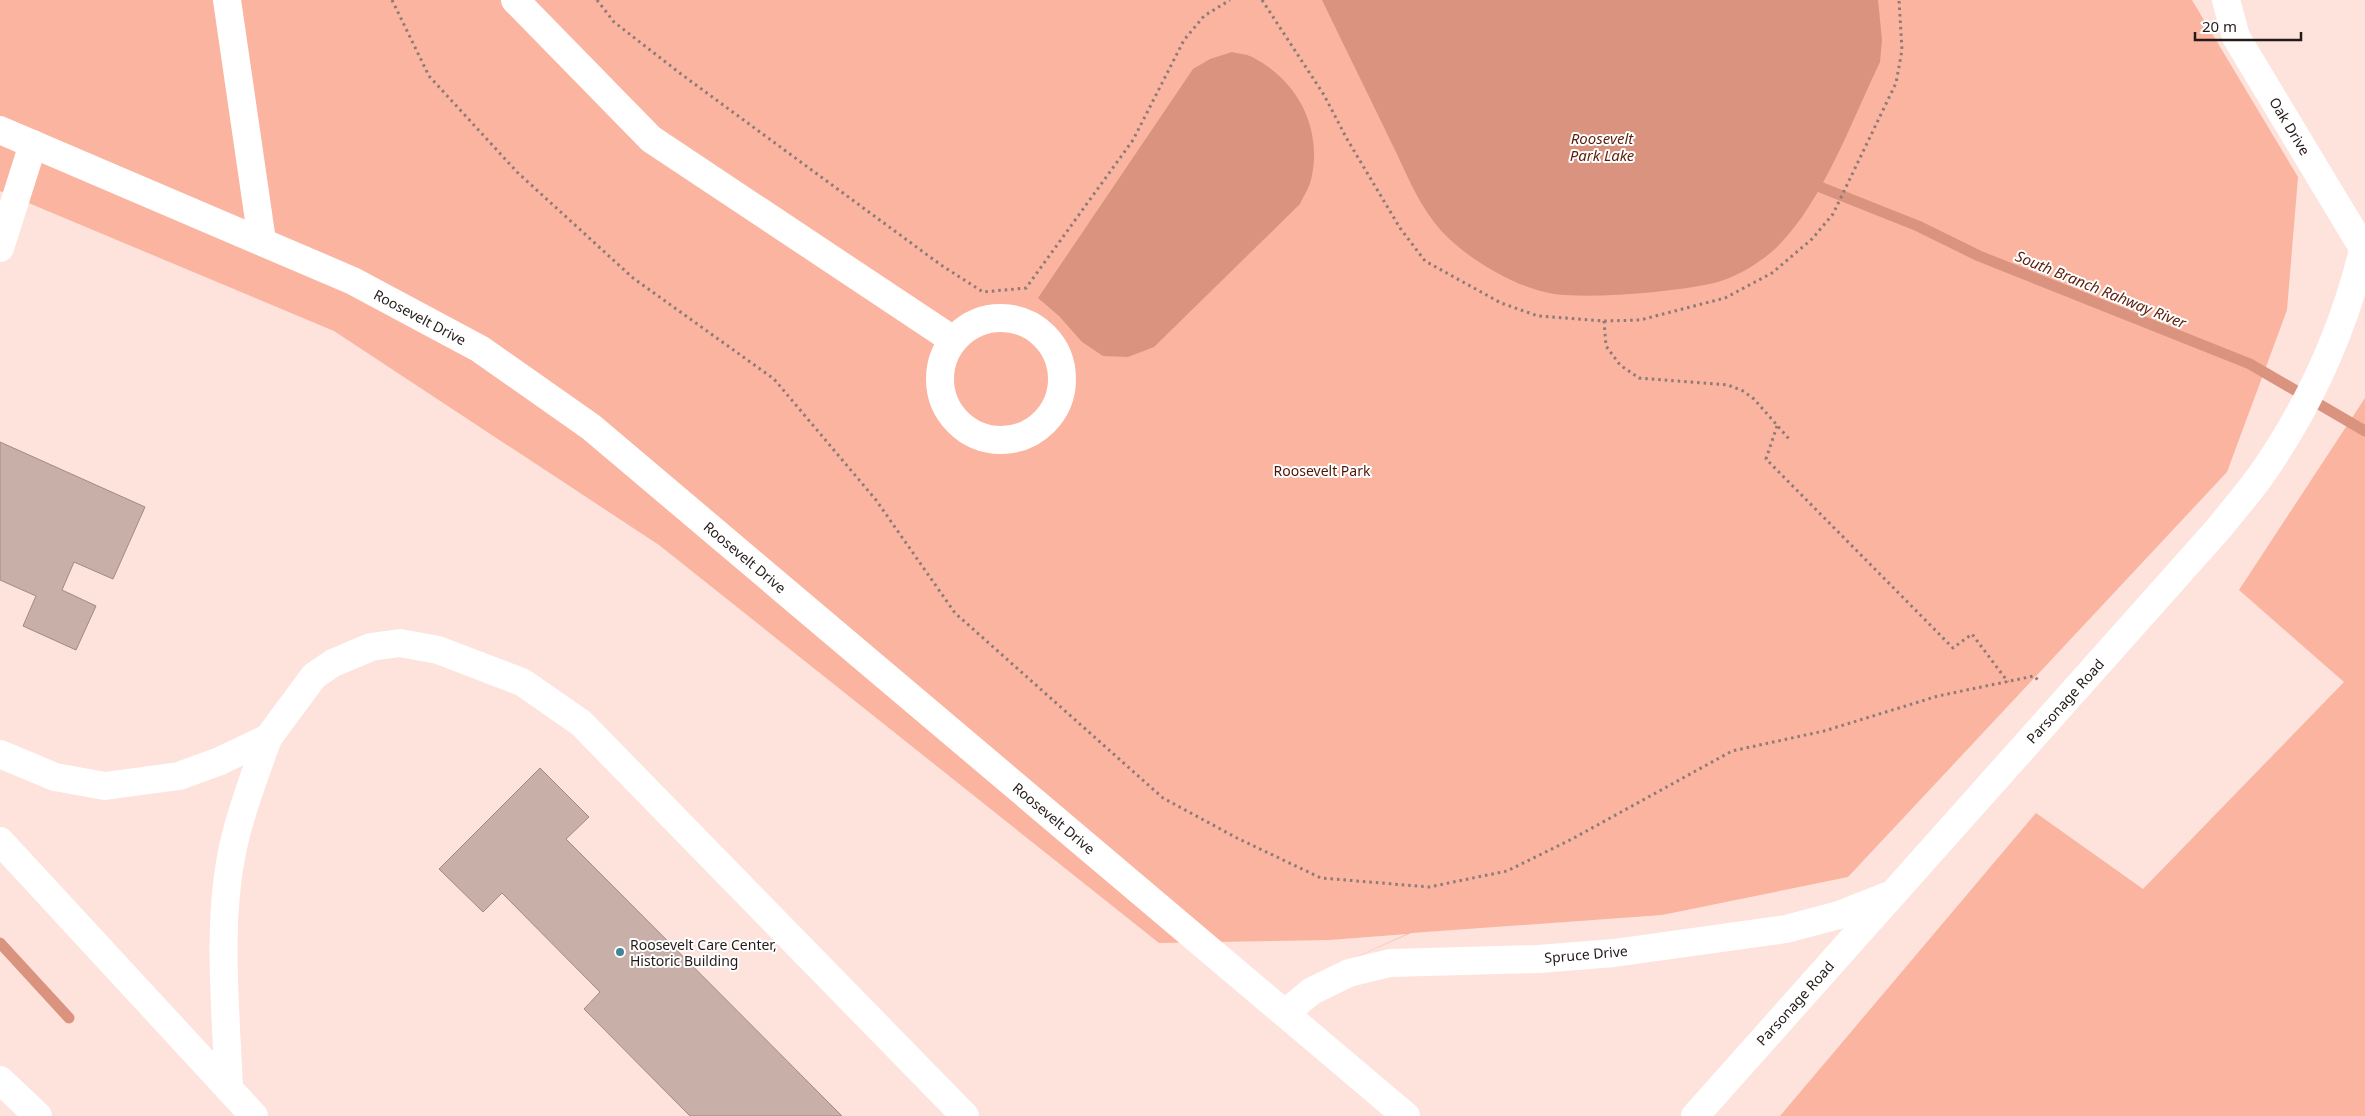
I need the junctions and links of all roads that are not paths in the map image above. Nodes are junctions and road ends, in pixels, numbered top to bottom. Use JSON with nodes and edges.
{"nodes":[{"id":1,"x":227,"y":0,"type":"edge"},
{"id":2,"x":515,"y":0,"type":"edge"},
{"id":3,"x":2226,"y":0,"type":"edge"},
{"id":4,"x":0,"y":130,"type":"edge"},
{"id":5,"x":33,"y":144,"type":"junction"},
{"id":6,"x":262,"y":241,"type":"junction"},
{"id":7,"x":2364,"y":245,"type":"edge"},
{"id":8,"x":0,"y":248,"type":"edge"},
{"id":9,"x":954,"y":340,"type":"junction"},
{"id":10,"x":268,"y":738,"type":"junction"},
{"id":11,"x":0,"y":754,"type":"edge"},
{"id":12,"x":0,"y":841,"type":"edge"},
{"id":13,"x":1893,"y":894,"type":"junction"},
{"id":14,"x":1285,"y":1013,"type":"junction"},
{"id":15,"x":0,"y":1080,"type":"edge"},
{"id":16,"x":229,"y":1089,"type":"junction"},
{"id":17,"x":38,"y":1116,"type":"edge"},
{"id":18,"x":254,"y":1116,"type":"edge"},
{"id":19,"x":965,"y":1116,"type":"edge"},
{"id":20,"x":1406,"y":1116,"type":"edge"},
{"id":21,"x":1695,"y":1116,"type":"edge"}],
"edges":[{"from":1,"to":6,"type":"street"},
{"from":2,"to":9,"type":"street"},
{"from":3,"to":7,"type":"street","name":"Oak Drive"},
{"from":4,"to":5,"type":"street","name":"Roosevelt Drive"},
{"from":5,"to":6,"type":"street","name":"Roosevelt Drive"},
{"from":5,"to":8,"type":"street"},
{"from":6,"to":14,"type":"street","name":"Roosevelt Drive"},
{"from":7,"to":13,"type":"street","name":"Parsonage Road"},
{"from":9,"to":9,"type":"street"},
{"from":10,"to":11,"type":"street"},
{"from":10,"to":16,"type":"street"},
{"from":10,"to":19,"type":"street"},
{"from":12,"to":16,"type":"street"},
{"from":13,"to":14,"type":"street","name":"Spruce Drive"},
{"from":13,"to":21,"type":"street","name":"Parsonage Road"},
{"from":14,"to":20,"type":"street","name":"Roosevelt Drive"},
{"from":15,"to":17,"type":"street"},
{"from":16,"to":18,"type":"street"}]}
